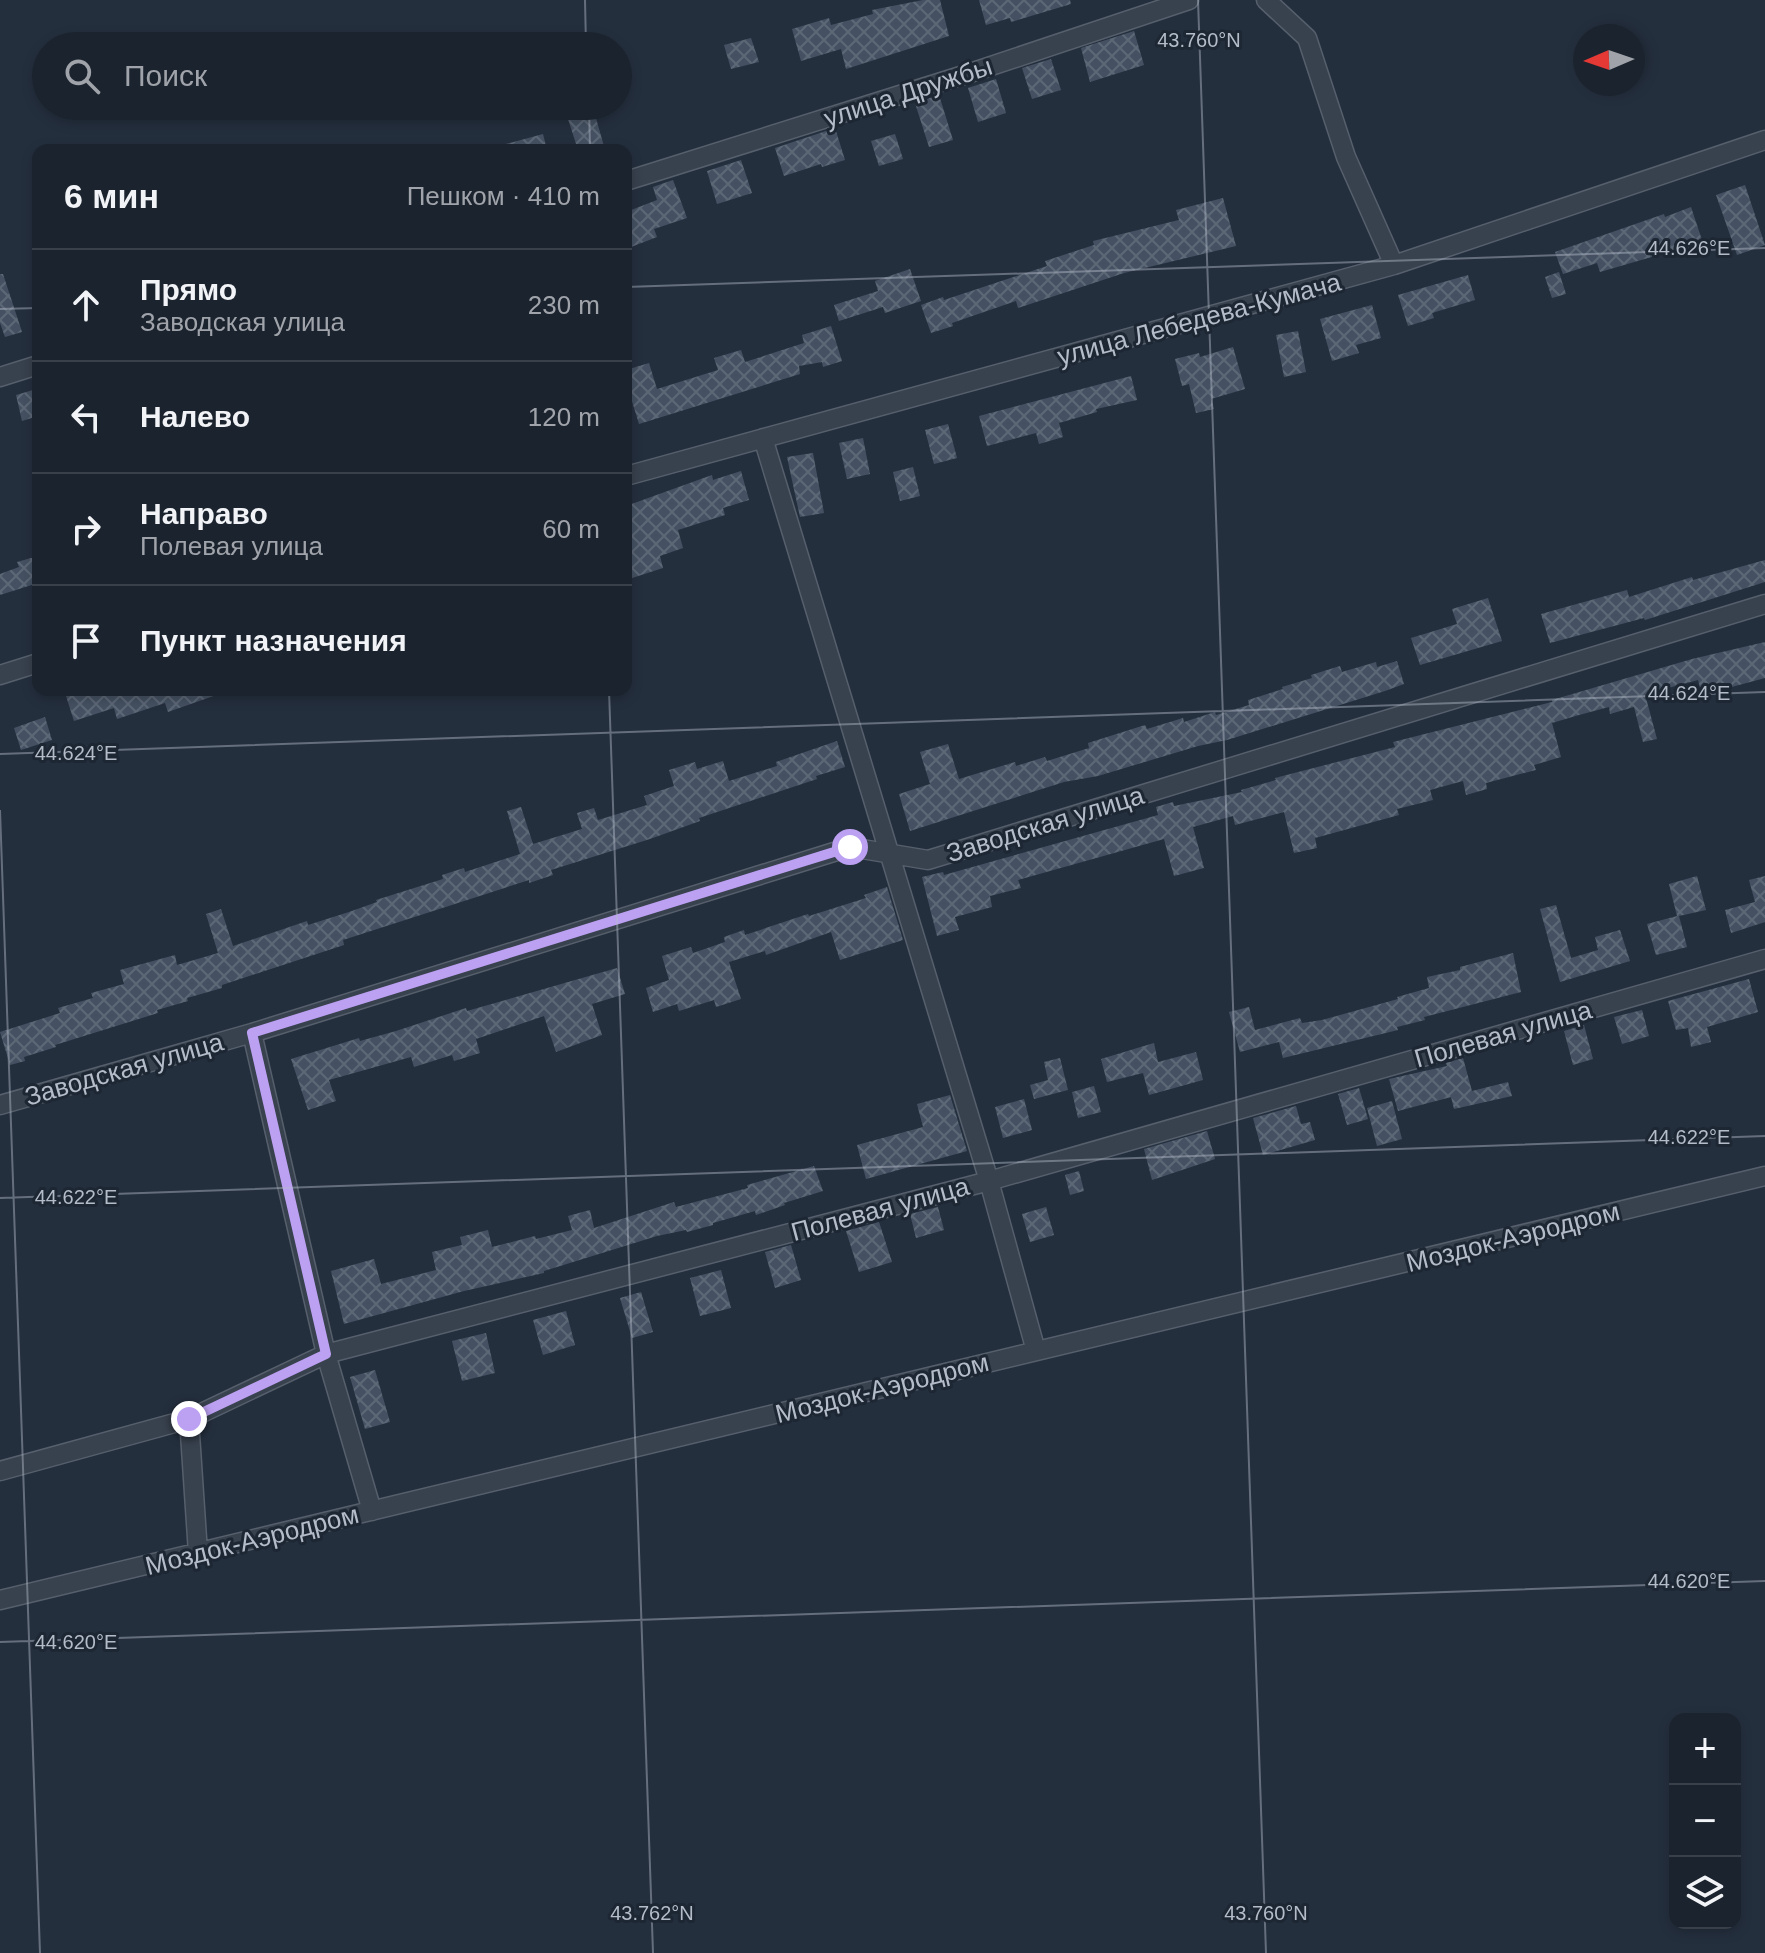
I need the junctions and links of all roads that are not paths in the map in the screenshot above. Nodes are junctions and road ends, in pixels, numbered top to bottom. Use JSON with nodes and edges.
{"nodes":[{"id":1,"x":1189,"y":0,"type":"edge"},
{"id":2,"x":1266,"y":0,"type":"edge"},
{"id":3,"x":1765,"y":140,"type":"edge"},
{"id":4,"x":632,"y":179,"type":"edge"},
{"id":5,"x":1394,"y":265,"type":"junction"},
{"id":6,"x":32,"y":367,"type":"edge"},
{"id":7,"x":0,"y":377,"type":"edge"},
{"id":8,"x":763,"y":438,"type":"junction"},
{"id":9,"x":632,"y":474,"type":"edge"},
{"id":10,"x":1765,"y":604,"type":"edge"},
{"id":11,"x":32,"y":665,"type":"edge"},
{"id":12,"x":0,"y":675,"type":"edge"},
{"id":13,"x":890,"y":854,"type":"junction"},
{"id":14,"x":1765,"y":959,"type":"edge"},
{"id":15,"x":252,"y":1033,"type":"junction"},
{"id":16,"x":0,"y":1105,"type":"edge"},
{"id":17,"x":1765,"y":1176,"type":"edge"},
{"id":18,"x":989,"y":1181,"type":"junction"},
{"id":19,"x":1036,"y":1351,"type":"junction"},
{"id":20,"x":326,"y":1354,"type":"junction"},
{"id":21,"x":189,"y":1419,"type":"junction"},
{"id":22,"x":0,"y":1471,"type":"edge"},
{"id":23,"x":372,"y":1511,"type":"junction"},
{"id":24,"x":198,"y":1553,"type":"junction"},
{"id":25,"x":0,"y":1600,"type":"edge"}],
"edges":[{"from":1,"to":4,"type":"street","name":"улица Дружбы"},
{"from":2,"to":5,"type":"street"},
{"from":3,"to":5,"type":"street","name":"улица Лебедева-Кумача"},
{"from":5,"to":8,"type":"street","name":"улица Лебедева-Кумача"},
{"from":6,"to":7,"type":"street"},
{"from":8,"to":9,"type":"street","name":"улица Лебедева-Кумача"},
{"from":8,"to":13,"type":"street"},
{"from":10,"to":13,"type":"street","name":"Заводская улица"},
{"from":11,"to":12,"type":"street"},
{"from":13,"to":15,"type":"street","name":"Заводская улица"},
{"from":13,"to":18,"type":"street"},
{"from":14,"to":18,"type":"street","name":"Полевая улица"},
{"from":15,"to":16,"type":"street","name":"Заводская улица"},
{"from":15,"to":20,"type":"street"},
{"from":17,"to":19,"type":"street","name":"Моздок-Аэродром"},
{"from":18,"to":19,"type":"street"},
{"from":18,"to":20,"type":"street","name":"Полевая улица"},
{"from":19,"to":23,"type":"street","name":"Моздок-Аэродром"},
{"from":20,"to":21,"type":"street","name":"Полевая улица"},
{"from":20,"to":23,"type":"street"},
{"from":21,"to":22,"type":"street","name":"Полевая улица"},
{"from":21,"to":24,"type":"street"},
{"from":23,"to":24,"type":"street","name":"Моздок-Аэродром"},
{"from":24,"to":25,"type":"street","name":"Моздок-Аэродром"}]}
